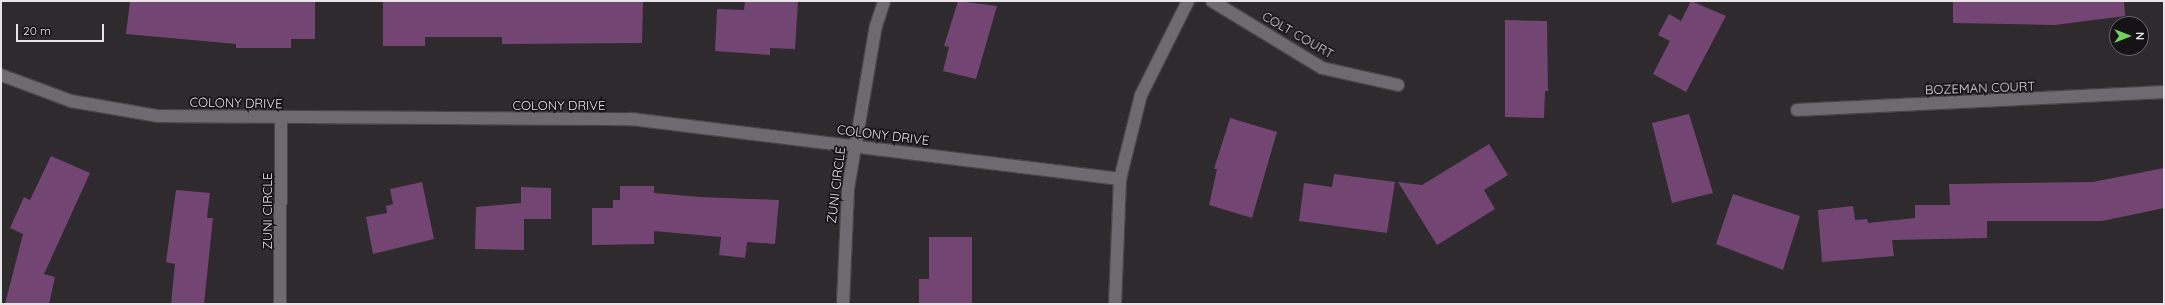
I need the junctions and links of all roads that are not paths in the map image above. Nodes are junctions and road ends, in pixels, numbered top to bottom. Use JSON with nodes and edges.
{"nodes":[{"id":1,"x":884,"y":1,"type":"edge"},
{"id":2,"x":1188,"y":1,"type":"edge"},
{"id":3,"x":1212,"y":1,"type":"edge"},
{"id":4,"x":2,"y":77,"type":"edge"},
{"id":5,"x":1398,"y":85,"type":"dead end"},
{"id":6,"x":2164,"y":92,"type":"edge"},
{"id":7,"x":1797,"y":110,"type":"dead end"},
{"id":8,"x":281,"y":117,"type":"junction"},
{"id":9,"x":855,"y":146,"type":"junction"},
{"id":10,"x":1120,"y":179,"type":"junction"},
{"id":11,"x":280,"y":304,"type":"edge"},
{"id":12,"x":843,"y":304,"type":"edge"},
{"id":13,"x":1114,"y":304,"type":"edge"}],
"edges":[{"from":1,"to":9,"type":"street","name":"ZUNI CIRCLE"},
{"from":2,"to":10,"type":"street"},
{"from":3,"to":5,"type":"street","name":"COLT COURT"},
{"from":4,"to":8,"type":"street","name":"COLONY DRIVE"},
{"from":6,"to":7,"type":"street","name":"BOZEMAN COURT"},
{"from":8,"to":9,"type":"street","name":"COLONY DRIVE"},
{"from":8,"to":11,"type":"street","name":"ZUNI CIRCLE"},
{"from":9,"to":10,"type":"street","name":"COLONY DRIVE"},
{"from":9,"to":12,"type":"street","name":"ZUNI CIRCLE"},
{"from":10,"to":13,"type":"street"}]}
